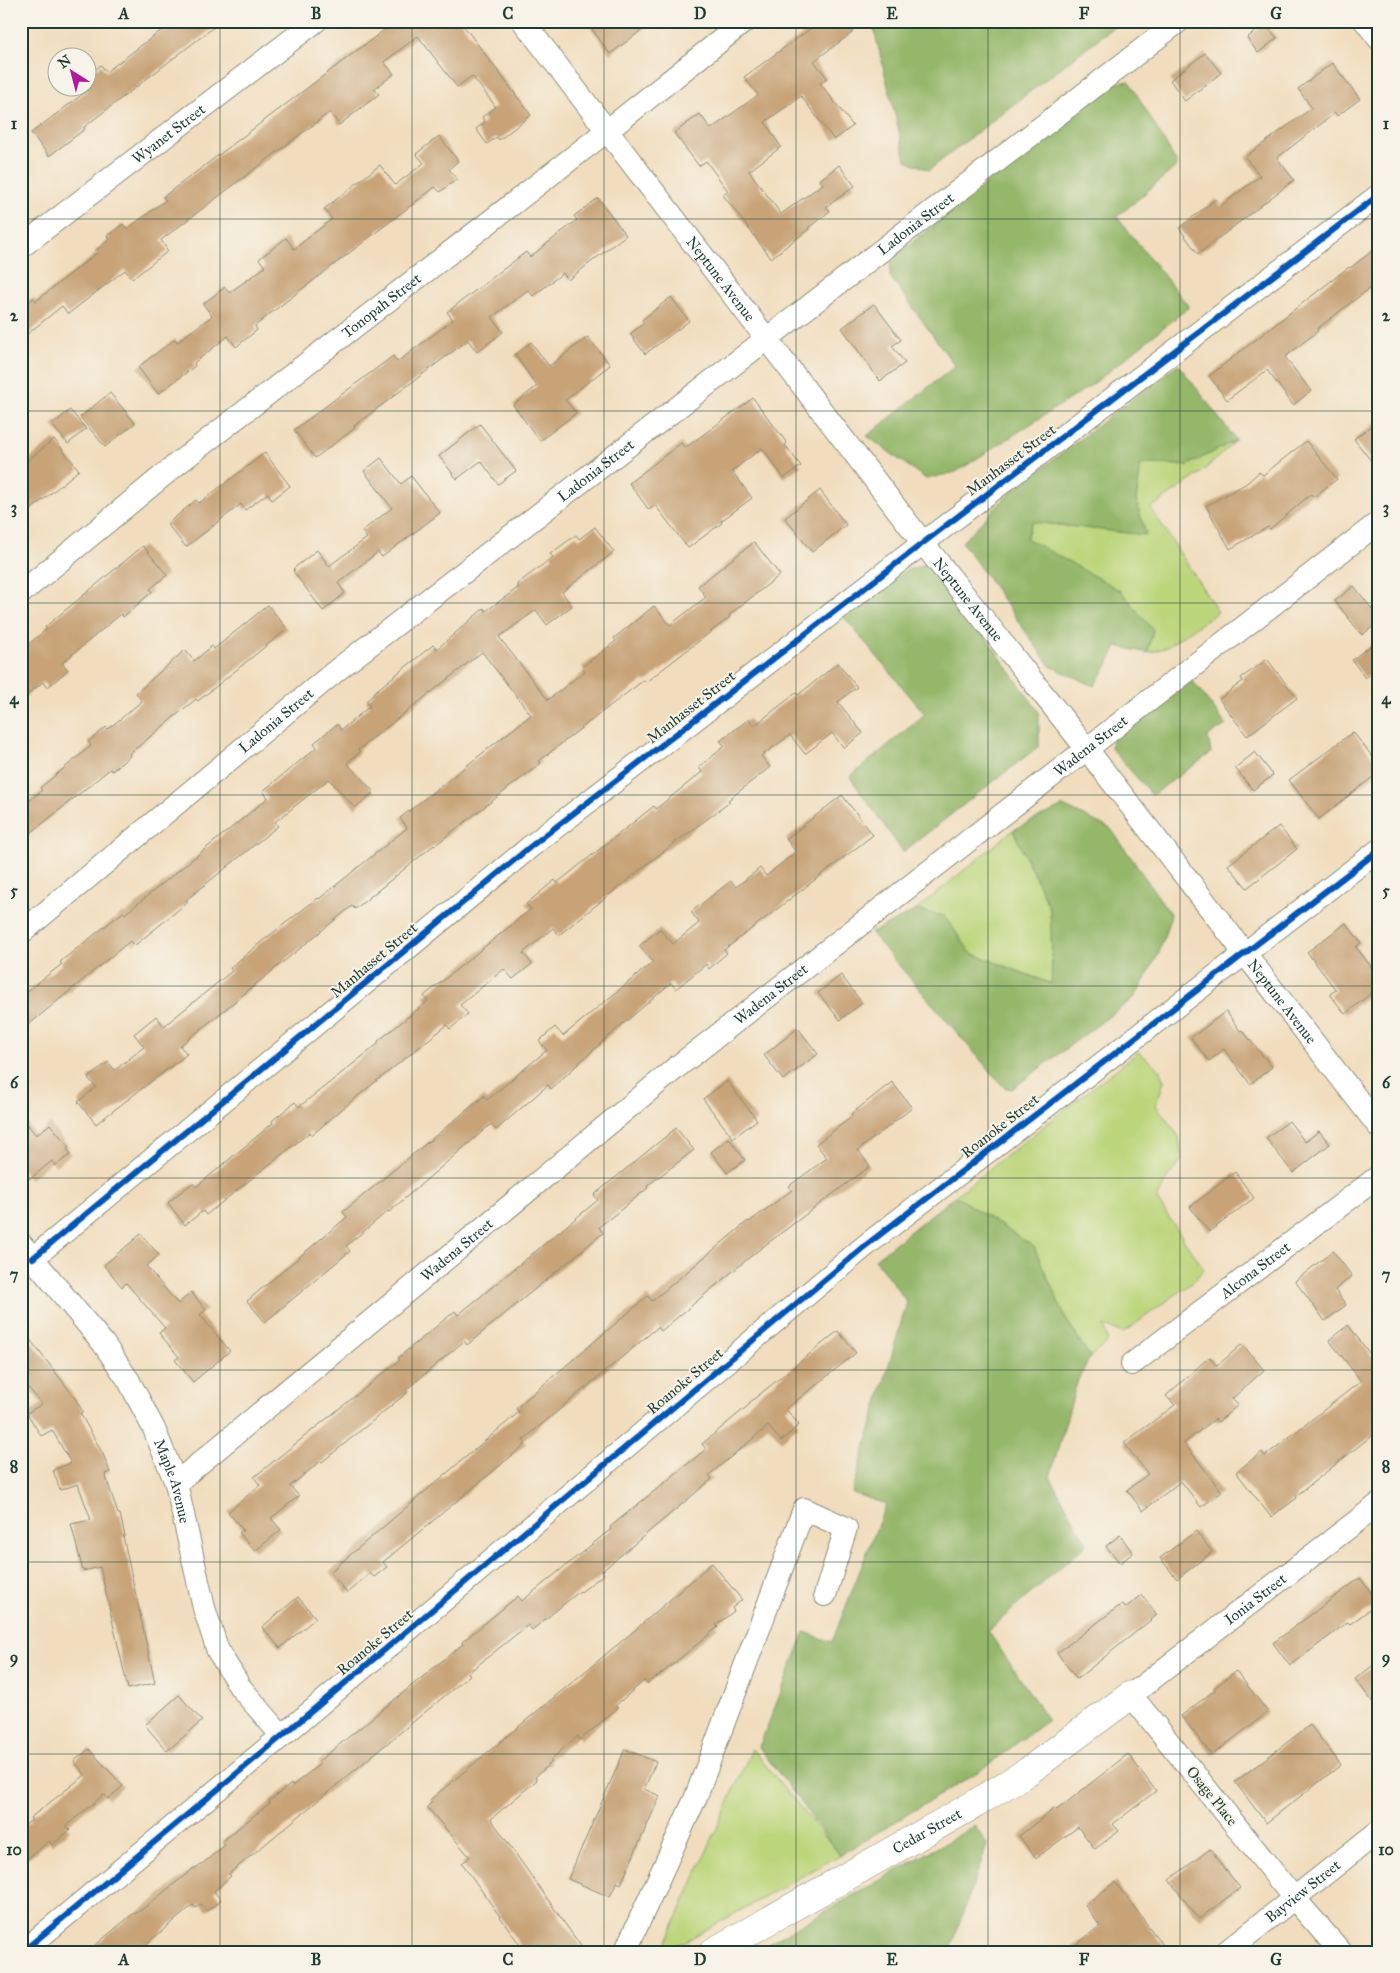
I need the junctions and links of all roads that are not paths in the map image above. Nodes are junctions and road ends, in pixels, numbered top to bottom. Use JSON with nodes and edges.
{"nodes":[{"id":1,"x":316,"y":21,"type":"edge"},
{"id":2,"x":523,"y":21,"type":"edge"},
{"id":3,"x":745,"y":21,"type":"edge"},
{"id":4,"x":1179,"y":21,"type":"edge"},
{"id":5,"x":1364,"y":21,"type":"edge"},
{"id":6,"x":1379,"y":39,"type":"edge"},
{"id":7,"x":608,"y":130,"type":"junction"},
{"id":8,"x":1379,"y":195,"type":"edge"},
{"id":9,"x":21,"y":247,"type":"edge"},
{"id":10,"x":767,"y":338,"type":"junction"},
{"id":11,"x":1379,"y":522,"type":"edge"},
{"id":12,"x":923,"y":543,"type":"junction"},
{"id":13,"x":21,"y":594,"type":"edge"},
{"id":14,"x":1086,"y":748,"type":"junction"},
{"id":15,"x":1379,"y":850,"type":"edge"},
{"id":16,"x":21,"y":933,"type":"edge"},
{"id":17,"x":1244,"y":953,"type":"junction"},
{"id":18,"x":1379,"y":1128,"type":"edge"},
{"id":19,"x":1379,"y":1176,"type":"edge"},
{"id":20,"x":27,"y":1251,"type":"edge"},
{"id":21,"x":1132,"y":1364,"type":"dead end"},
{"id":22,"x":176,"y":1483,"type":"junction"},
{"id":23,"x":1379,"y":1504,"type":"edge"},
{"id":24,"x":825,"y":1596,"type":"dead end"},
{"id":25,"x":1131,"y":1695,"type":"junction"},
{"id":26,"x":282,"y":1736,"type":"junction"},
{"id":27,"x":1379,"y":1831,"type":"edge"},
{"id":28,"x":1294,"y":1897,"type":"junction"},
{"id":29,"x":22,"y":1952,"type":"edge"},
{"id":30,"x":625,"y":1952,"type":"edge"},
{"id":31,"x":713,"y":1952,"type":"edge"},
{"id":32,"x":1226,"y":1952,"type":"edge"},
{"id":33,"x":1340,"y":1952,"type":"edge"}],
"edges":[{"from":1,"to":9,"type":"street","name":"Wyanet Street"},
{"from":2,"to":7,"type":"street","name":"Neptune Avenue"},
{"from":3,"to":7,"type":"street","name":"Tonopah Street"},
{"from":4,"to":10,"type":"street","name":"Ladonia Street"},
{"from":5,"to":6,"type":"street"},
{"from":7,"to":10,"type":"street","name":"Neptune Avenue"},
{"from":7,"to":13,"type":"street","name":"Tonopah Street"},
{"from":8,"to":12,"type":"street","name":"Manhasset Street"},
{"from":10,"to":12,"type":"street","name":"Neptune Avenue"},
{"from":10,"to":16,"type":"street","name":"Ladonia Street"},
{"from":11,"to":14,"type":"street","name":"Wadena Street"},
{"from":12,"to":14,"type":"street","name":"Neptune Avenue"},
{"from":12,"to":20,"type":"street","name":"Manhasset Street"},
{"from":14,"to":17,"type":"street","name":"Neptune Avenue"},
{"from":14,"to":22,"type":"street","name":"Wadena Street"},
{"from":15,"to":17,"type":"street","name":"Roanoke Street"},
{"from":17,"to":18,"type":"street","name":"Neptune Avenue"},
{"from":17,"to":26,"type":"street","name":"Roanoke Street"},
{"from":19,"to":21,"type":"street","name":"Alcona Street"},
{"from":20,"to":22,"type":"street","name":"Maple Avenue"},
{"from":22,"to":26,"type":"street","name":"Maple Avenue"},
{"from":23,"to":25,"type":"street","name":"Ionia Street"},
{"from":24,"to":30,"type":"street"},
{"from":25,"to":28,"type":"street","name":"Osage Place"},
{"from":25,"to":31,"type":"street","name":"Cedar Street"},
{"from":26,"to":29,"type":"street","name":"Roanoke Street"},
{"from":27,"to":28,"type":"street","name":"Bayview Street"},
{"from":28,"to":32,"type":"street","name":"Bayview Street"},
{"from":28,"to":33,"type":"street","name":"Osage Place"}]}
